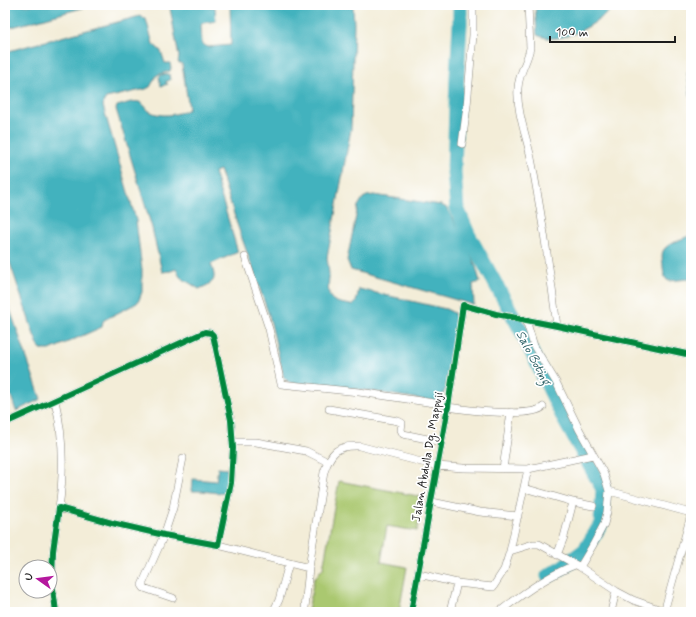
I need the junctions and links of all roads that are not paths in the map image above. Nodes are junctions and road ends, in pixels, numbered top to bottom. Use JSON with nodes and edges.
{"nodes":[{"id":1,"x":473,"y":5,"type":"edge"},
{"id":2,"x":528,"y":5,"type":"edge"},
{"id":3,"x":462,"y":144,"type":"dead end"},
{"id":4,"x":244,"y":257,"type":"dead end"},
{"id":5,"x":524,"y":320,"type":"junction"},
{"id":6,"x":557,"y":326,"type":"junction"},
{"id":7,"x":691,"y":355,"type":"edge"},
{"id":8,"x":55,"y":401,"type":"junction"},
{"id":9,"x":448,"y":406,"type":"junction"},
{"id":10,"x":543,"y":407,"type":"dead end"},
{"id":11,"x":329,"y":409,"type":"dead end"},
{"id":12,"x":510,"y":412,"type":"junction"},
{"id":13,"x":5,"y":423,"type":"edge"},
{"id":14,"x":233,"y":442,"type":"junction"},
{"id":15,"x":442,"y":442,"type":"junction"},
{"id":16,"x":592,"y":455,"type":"junction"},
{"id":17,"x":183,"y":458,"type":"dead end"},
{"id":18,"x":328,"y":462,"type":"junction"},
{"id":19,"x":437,"y":466,"type":"junction"},
{"id":20,"x":503,"y":468,"type":"junction"},
{"id":21,"x":528,"y":469,"type":"junction"},
{"id":22,"x":524,"y":488,"type":"junction"},
{"id":23,"x":609,"y":491,"type":"junction"},
{"id":24,"x":432,"y":502,"type":"junction"},
{"id":25,"x":573,"y":502,"type":"junction"},
{"id":26,"x":593,"y":506,"type":"dead end"},
{"id":27,"x":59,"y":508,"type":"junction"},
{"id":28,"x":691,"y":515,"type":"edge"},
{"id":29,"x":518,"y":516,"type":"junction"},
{"id":30,"x":164,"y":535,"type":"junction"},
{"id":31,"x":218,"y":545,"type":"junction"},
{"id":32,"x":510,"y":551,"type":"junction"},
{"id":33,"x":560,"y":556,"type":"junction"},
{"id":34,"x":289,"y":562,"type":"junction"},
{"id":35,"x":576,"y":565,"type":"junction"},
{"id":36,"x":309,"y":568,"type":"junction"},
{"id":37,"x":419,"y":574,"type":"junction"},
{"id":38,"x":457,"y":583,"type":"junction"},
{"id":39,"x":616,"y":591,"type":"junction"},
{"id":40,"x":173,"y":598,"type":"dead end"},
{"id":41,"x":304,"y":608,"type":"dead end"},
{"id":42,"x":56,"y":612,"type":"edge"},
{"id":43,"x":273,"y":612,"type":"edge"},
{"id":44,"x":411,"y":612,"type":"edge"},
{"id":45,"x":450,"y":612,"type":"edge"},
{"id":46,"x":499,"y":612,"type":"edge"},
{"id":47,"x":611,"y":612,"type":"edge"},
{"id":48,"x":665,"y":612,"type":"edge"}],
"edges":[{"from":1,"to":3,"type":"street"},
{"from":2,"to":6,"type":"street"},
{"from":4,"to":9,"type":"street"},
{"from":5,"to":6,"type":"street"},
{"from":5,"to":9,"type":"street","name":"Jalan Abdulla Dg. Mappuji"},
{"from":5,"to":16,"type":"street"},
{"from":6,"to":7,"type":"street"},
{"from":8,"to":13,"type":"street"},
{"from":8,"to":14,"type":"street"},
{"from":8,"to":27,"type":"street"},
{"from":9,"to":12,"type":"street"},
{"from":9,"to":15,"type":"street","name":"Jalan Abdulla Dg. Mappuji"},
{"from":10,"to":12,"type":"street"},
{"from":11,"to":15,"type":"street"},
{"from":12,"to":20,"type":"street"},
{"from":14,"to":18,"type":"street"},
{"from":14,"to":31,"type":"street"},
{"from":15,"to":19,"type":"street","name":"Jalan Abdulla Dg. Mappuji"},
{"from":16,"to":21,"type":"street"},
{"from":16,"to":23,"type":"street"},
{"from":17,"to":30,"type":"street"},
{"from":18,"to":19,"type":"street"},
{"from":18,"to":36,"type":"street"},
{"from":19,"to":20,"type":"street"},
{"from":19,"to":24,"type":"street","name":"Jalan Abdulla Dg. Mappuji"},
{"from":20,"to":21,"type":"street"},
{"from":21,"to":22,"type":"street"},
{"from":22,"to":25,"type":"street"},
{"from":22,"to":29,"type":"street"},
{"from":23,"to":28,"type":"street"},
{"from":23,"to":35,"type":"street"},
{"from":24,"to":29,"type":"street"},
{"from":24,"to":37,"type":"street","name":"Jalan Abdulla Dg. Mappuji"},
{"from":25,"to":26,"type":"street"},
{"from":25,"to":33,"type":"street"},
{"from":27,"to":30,"type":"street"},
{"from":27,"to":42,"type":"street"},
{"from":28,"to":48,"type":"street"},
{"from":29,"to":32,"type":"street"},
{"from":30,"to":31,"type":"street"},
{"from":30,"to":40,"type":"street"},
{"from":31,"to":34,"type":"street"},
{"from":32,"to":33,"type":"street"},
{"from":32,"to":38,"type":"street"},
{"from":33,"to":35,"type":"street"},
{"from":34,"to":36,"type":"street"},
{"from":34,"to":43,"type":"street"},
{"from":35,"to":39,"type":"street"},
{"from":35,"to":46,"type":"street"},
{"from":36,"to":41,"type":"street"},
{"from":37,"to":38,"type":"street"},
{"from":37,"to":44,"type":"street","name":"Jalan Abdulla Dg. Mappuji"},
{"from":38,"to":45,"type":"street"},
{"from":39,"to":47,"type":"street"},
{"from":39,"to":48,"type":"street"}]}
